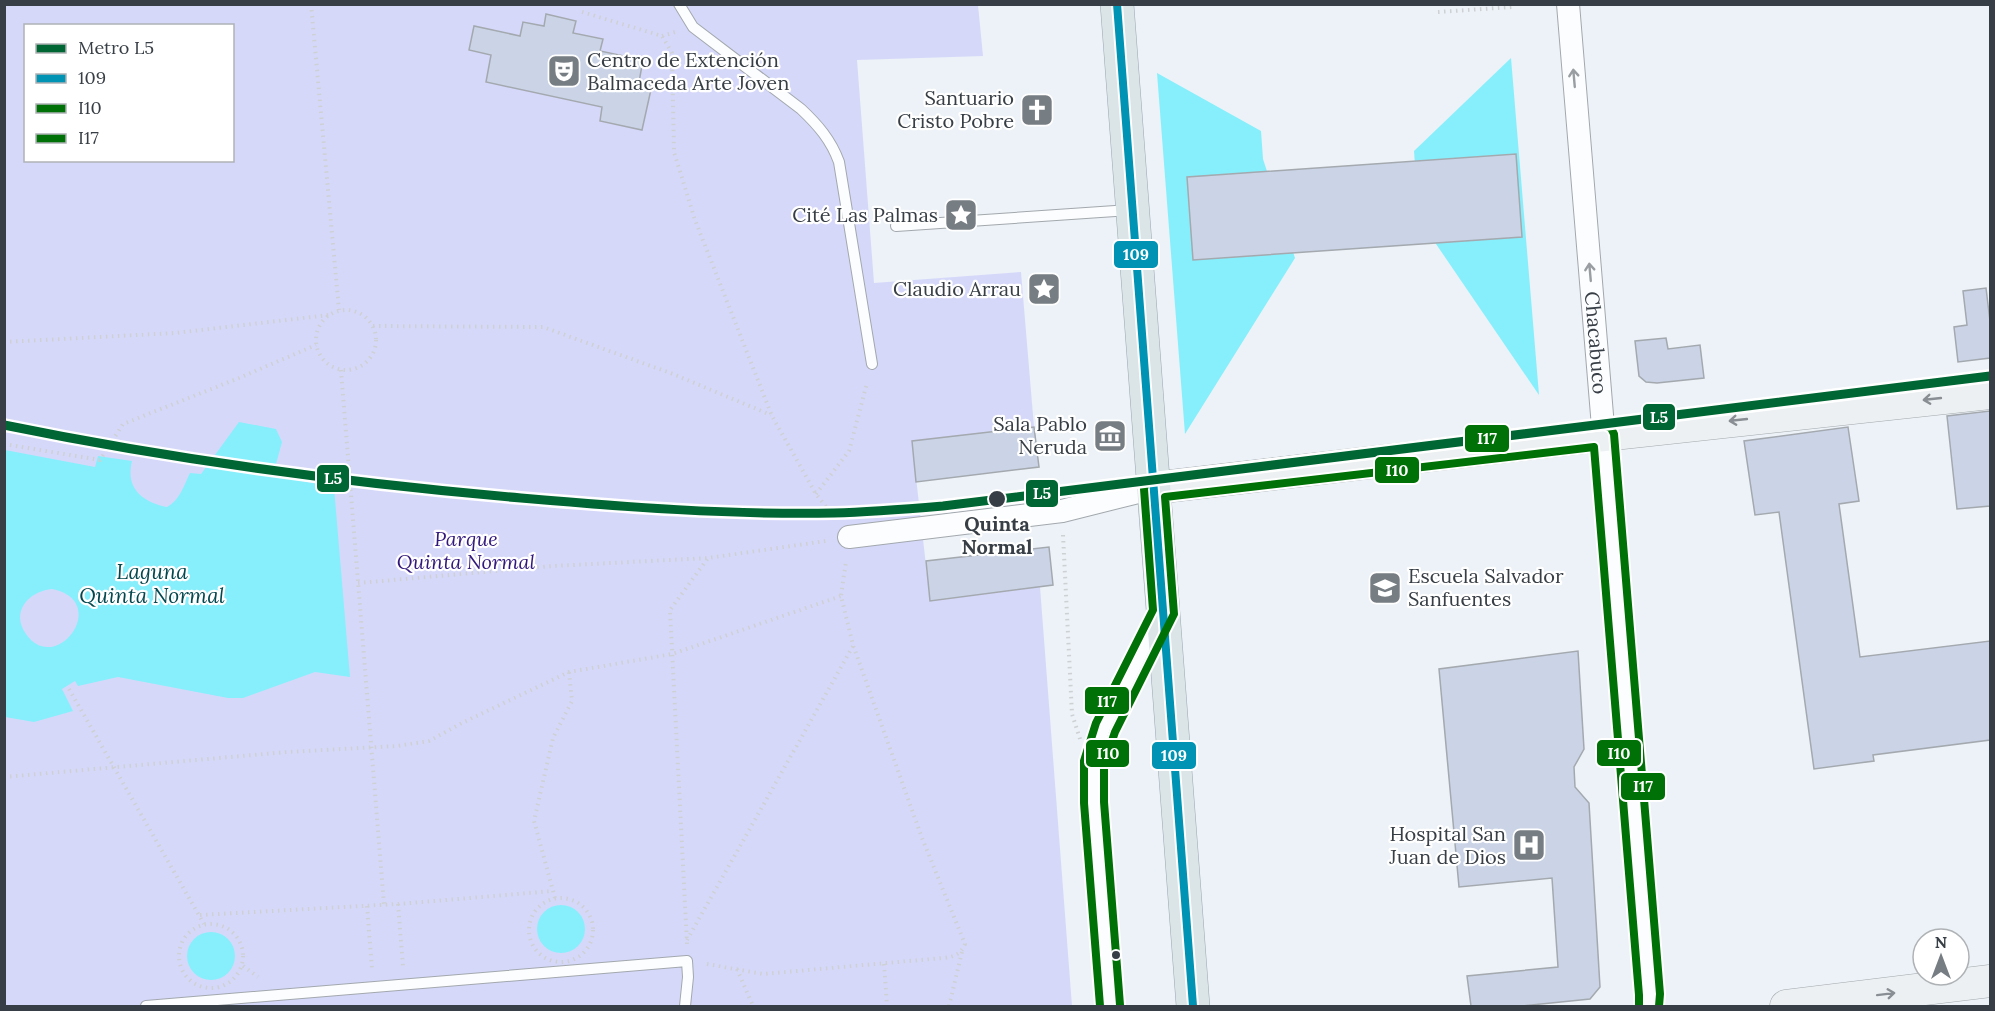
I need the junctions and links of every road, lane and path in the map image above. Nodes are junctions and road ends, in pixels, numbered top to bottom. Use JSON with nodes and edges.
{"nodes":[{"id":1,"x":311,"y":4,"type":"edge"},
{"id":2,"x":679,"y":4,"type":"edge"},
{"id":3,"x":1117,"y":4,"type":"edge"},
{"id":4,"x":1568,"y":4,"type":"edge"},
{"id":5,"x":1512,"y":7,"type":"dead end"},
{"id":6,"x":582,"y":12,"type":"dead end"},
{"id":7,"x":1438,"y":12,"type":"dead end"},
{"id":8,"x":1133,"y":210,"type":"junction"},
{"id":9,"x":896,"y":226,"type":"dead end"},
{"id":10,"x":339,"y":310,"type":"junction"},
{"id":11,"x":330,"y":315,"type":"junction"},
{"id":12,"x":372,"y":326,"type":"junction"},
{"id":13,"x":4,"y":342,"type":"edge"},
{"id":14,"x":316,"y":345,"type":"junction"},
{"id":15,"x":872,"y":364,"type":"joint"},
{"id":16,"x":341,"y":370,"type":"junction"},
{"id":17,"x":1990,"y":393,"type":"edge"},
{"id":18,"x":1604,"y":435,"type":"junction"},
{"id":19,"x":4,"y":444,"type":"edge"},
{"id":20,"x":1154,"y":488,"type":"junction"},
{"id":21,"x":816,"y":494,"type":"dead end"},
{"id":22,"x":1062,"y":511,"type":"junction"},
{"id":23,"x":849,"y":537,"type":"joint"},
{"id":24,"x":708,"y":558,"type":"junction"},
{"id":25,"x":358,"y":583,"type":"junction"},
{"id":26,"x":841,"y":596,"type":"dead end"},
{"id":27,"x":1164,"y":612,"type":"junction"},
{"id":28,"x":672,"y":654,"type":"junction"},
{"id":29,"x":569,"y":672,"type":"junction"},
{"id":30,"x":69,"y":689,"type":"dead end"},
{"id":31,"x":371,"y":747,"type":"junction"},
{"id":32,"x":114,"y":768,"type":"junction"},
{"id":33,"x":4,"y":777,"type":"edge"},
{"id":34,"x":1093,"y":780,"type":"junction"},
{"id":35,"x":553,"y":891,"type":"junction"},
{"id":36,"x":555,"y":898,"type":"junction"},
{"id":37,"x":398,"y":904,"type":"junction"},
{"id":38,"x":384,"y":905,"type":"junction"},
{"id":39,"x":367,"y":906,"type":"junction"},
{"id":40,"x":200,"y":915,"type":"junction"},
{"id":41,"x":204,"y":924,"type":"junction"},
{"id":42,"x":686,"y":940,"type":"junction"},
{"id":43,"x":962,"y":950,"type":"junction"},
{"id":44,"x":687,"y":961,"type":"junction"},
{"id":45,"x":884,"y":964,"type":"junction"},
{"id":46,"x":736,"y":969,"type":"junction"},
{"id":47,"x":1990,"y":981,"type":"edge"},
{"id":48,"x":404,"y":984,"type":"junction"},
{"id":49,"x":373,"y":987,"type":"junction"},
{"id":50,"x":146,"y":1006,"type":"edge"},
{"id":51,"x":685,"y":1006,"type":"edge"},
{"id":52,"x":753,"y":1006,"type":"edge"},
{"id":53,"x":887,"y":1006,"type":"edge"},
{"id":54,"x":949,"y":1006,"type":"edge"},
{"id":55,"x":1110,"y":1006,"type":"edge"},
{"id":56,"x":1193,"y":1006,"type":"edge"},
{"id":57,"x":1649,"y":1006,"type":"edge"},
{"id":58,"x":1786,"y":1006,"type":"edge"}],
"edges":[{"from":1,"to":10,"type":"path"},
{"from":2,"to":15,"type":"lane"},
{"from":3,"to":8,"type":"main road"},
{"from":18,"to":4,"type":"street","name":"Chacabuco","one_way":true},
{"from":5,"to":7,"type":"path"},
{"from":6,"to":12,"type":"path"},
{"from":8,"to":9,"type":"lane"},
{"from":8,"to":20,"type":"main road"},
{"from":10,"to":11,"type":"path"},
{"from":10,"to":12,"type":"path"},
{"from":11,"to":13,"type":"path"},
{"from":11,"to":14,"type":"path"},
{"from":12,"to":16,"type":"path"},
{"from":14,"to":16,"type":"path"},
{"from":14,"to":19,"type":"path"},
{"from":15,"to":21,"type":"path"},
{"from":16,"to":25,"type":"path"},
{"from":17,"to":18,"type":"main road","one_way":true},
{"from":18,"to":20,"type":"main road"},
{"from":18,"to":57,"type":"street","name":"Chacabuco"},
{"from":20,"to":22,"type":"street"},
{"from":20,"to":27,"type":"main road"},
{"from":22,"to":23,"type":"street"},
{"from":22,"to":34,"type":"path"},
{"from":23,"to":24,"type":"path"},
{"from":24,"to":25,"type":"path"},
{"from":24,"to":28,"type":"path"},
{"from":25,"to":31,"type":"path"},
{"from":26,"to":28,"type":"path"},
{"from":27,"to":34,"type":"lane"},
{"from":27,"to":56,"type":"main road"},
{"from":28,"to":29,"type":"path"},
{"from":28,"to":42,"type":"path"},
{"from":29,"to":31,"type":"path"},
{"from":29,"to":35,"type":"path"},
{"from":30,"to":32,"type":"path"},
{"from":31,"to":32,"type":"path"},
{"from":31,"to":38,"type":"path"},
{"from":32,"to":33,"type":"path"},
{"from":32,"to":40,"type":"path"},
{"from":34,"to":55,"type":"lane"},
{"from":35,"to":36,"type":"path"},
{"from":35,"to":37,"type":"path"},
{"from":36,"to":36,"type":"path"},
{"from":37,"to":38,"type":"path"},
{"from":37,"to":48,"type":"path"},
{"from":38,"to":39,"type":"path"},
{"from":39,"to":40,"type":"path"},
{"from":39,"to":49,"type":"path"},
{"from":40,"to":41,"type":"path"},
{"from":41,"to":41,"type":"path"},
{"from":42,"to":43,"type":"path"},
{"from":42,"to":44,"type":"path"},
{"from":43,"to":45,"type":"path"},
{"from":43,"to":54,"type":"path"},
{"from":44,"to":46,"type":"path"},
{"from":44,"to":48,"type":"lane"},
{"from":44,"to":51,"type":"lane"},
{"from":45,"to":46,"type":"path"},
{"from":45,"to":53,"type":"path"},
{"from":46,"to":52,"type":"path"},
{"from":58,"to":47,"type":"main road","one_way":true},
{"from":48,"to":49,"type":"lane"},
{"from":49,"to":50,"type":"lane"}]}
